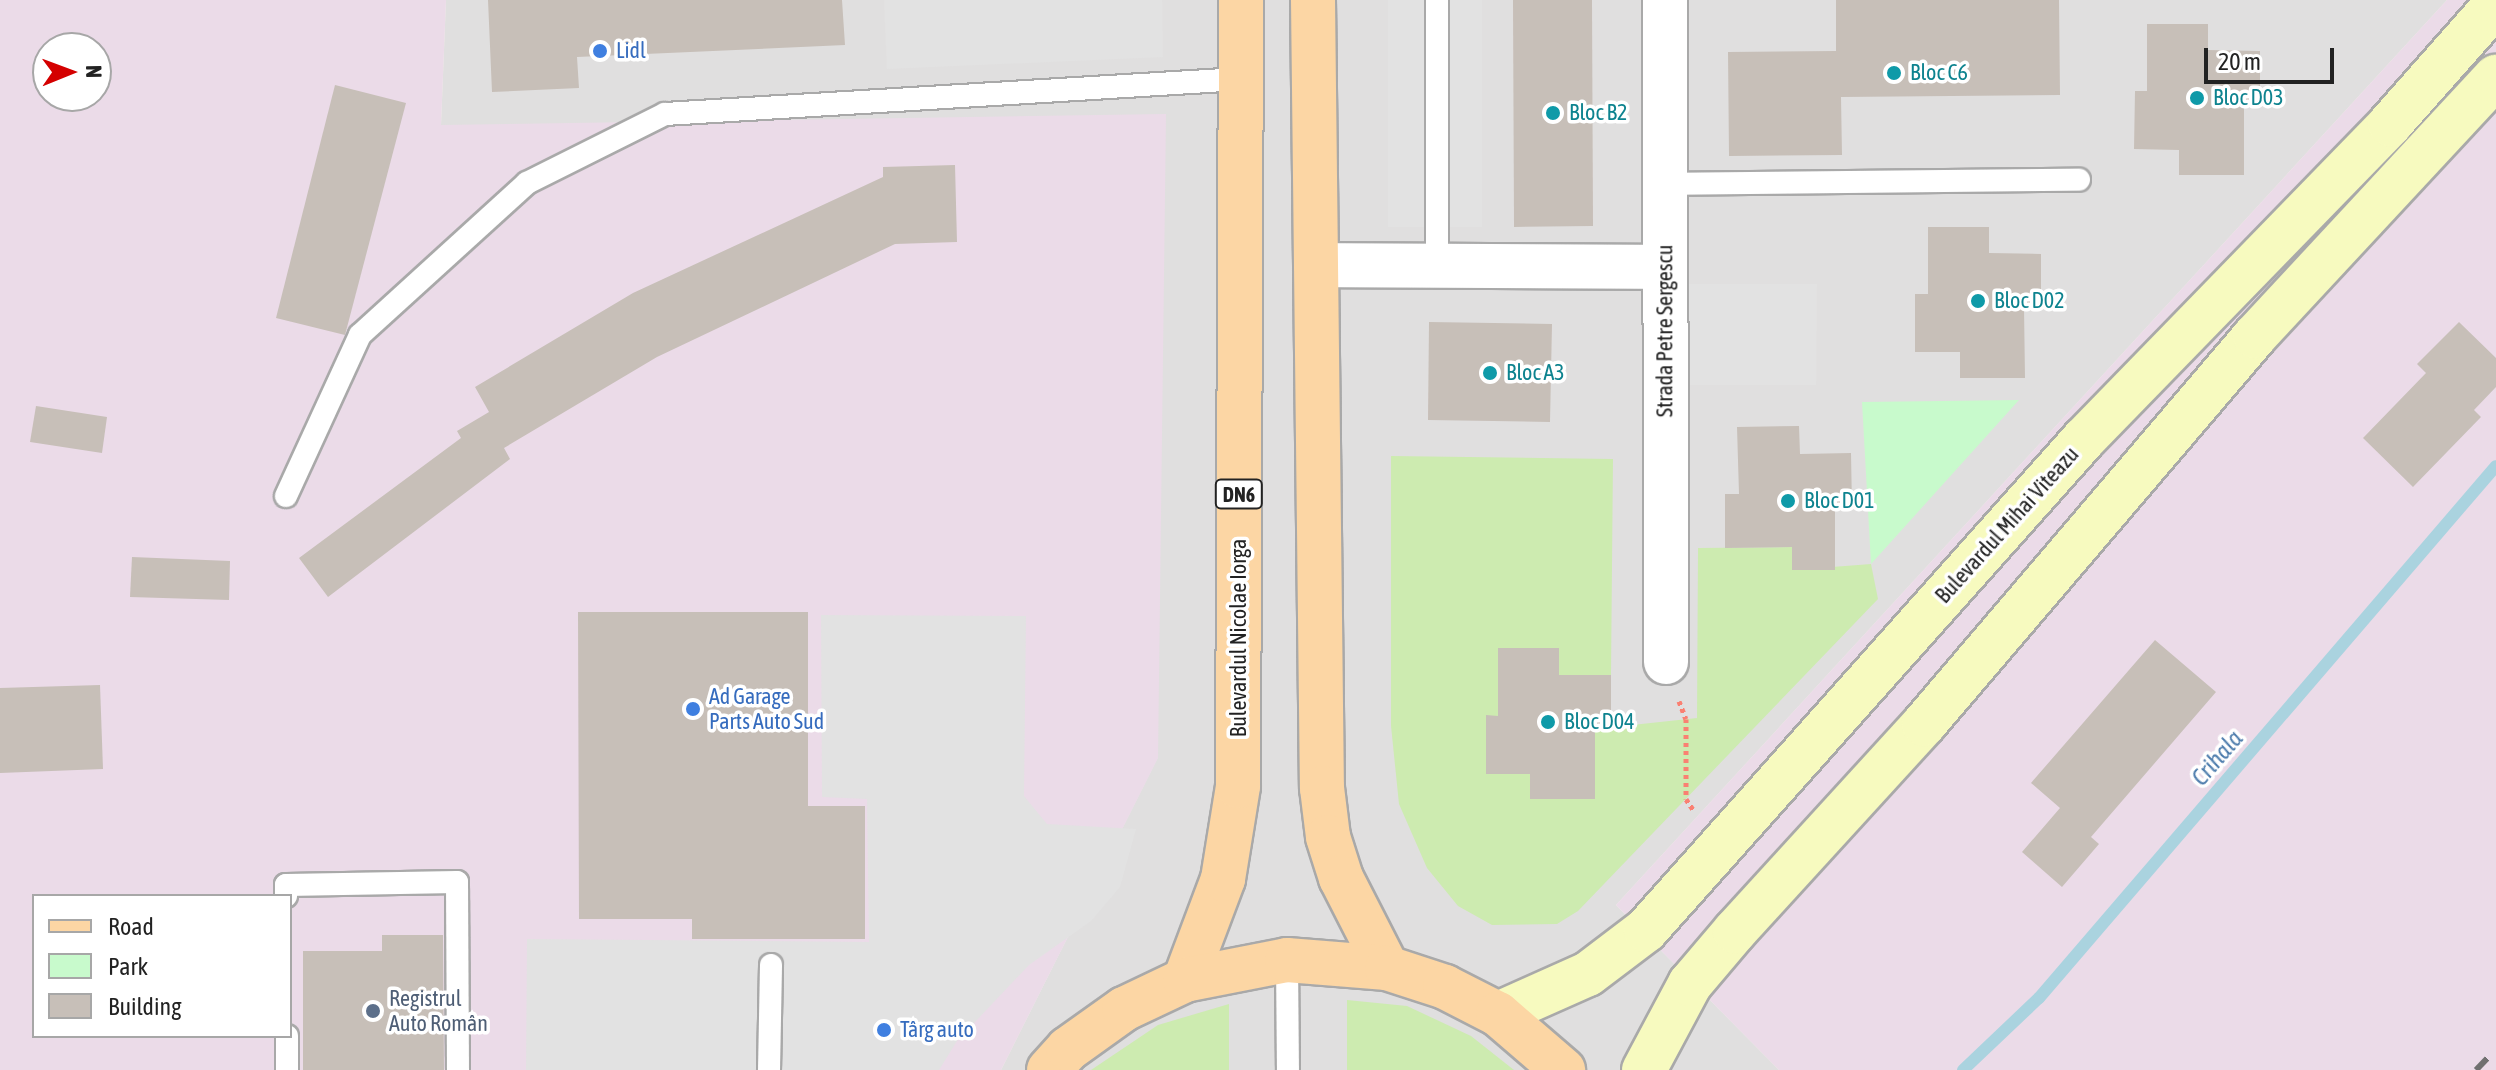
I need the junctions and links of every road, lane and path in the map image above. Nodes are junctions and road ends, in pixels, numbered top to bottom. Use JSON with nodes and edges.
{"nodes":[{"id":1,"x":1241,"y":0,"type":"edge"},
{"id":2,"x":1313,"y":0,"type":"edge"},
{"id":3,"x":1437,"y":0,"type":"edge"},
{"id":4,"x":1665,"y":0,"type":"edge"},
{"id":5,"x":2496,"y":4,"type":"edge"},
{"id":6,"x":2496,"y":77,"type":"edge"},
{"id":7,"x":1241,"y":79,"type":"junction"},
{"id":8,"x":2079,"y":180,"type":"dead end"},
{"id":9,"x":1664,"y":184,"type":"junction"},
{"id":10,"x":1316,"y":265,"type":"junction"},
{"id":11,"x":1437,"y":266,"type":"junction"},
{"id":12,"x":1665,"y":267,"type":"junction"},
{"id":13,"x":2222,"y":298,"type":"junction"},
{"id":14,"x":2255,"y":336,"type":"junction"},
{"id":15,"x":286,"y":496,"type":"dead end"},
{"id":16,"x":1666,"y":662,"type":"joint"},
{"id":17,"x":1718,"y":849,"type":"junction"},
{"id":18,"x":286,"y":894,"type":"edge"},
{"id":19,"x":1287,"y":960,"type":"junction"},
{"id":20,"x":771,"y":965,"type":"dead end"},
{"id":21,"x":1387,"y":968,"type":"junction"},
{"id":22,"x":1185,"y":980,"type":"junction"},
{"id":23,"x":1498,"y":1014,"type":"junction"},
{"id":24,"x":287,"y":1038,"type":"edge"},
{"id":25,"x":287,"y":1070,"type":"edge"},
{"id":26,"x":458,"y":1070,"type":"edge"},
{"id":27,"x":769,"y":1070,"type":"edge"},
{"id":28,"x":1049,"y":1070,"type":"edge"},
{"id":29,"x":1288,"y":1070,"type":"edge"},
{"id":30,"x":1563,"y":1070,"type":"edge"},
{"id":31,"x":1644,"y":1070,"type":"edge"}],
"edges":[{"from":1,"to":7,"type":"main road","name":"Bulevardul Nicolae Iorga","number":"DN6"},
{"from":2,"to":10,"type":"main road"},
{"from":3,"to":11,"type":"lane"},
{"from":4,"to":9,"type":"street","name":"Strada Petre Sergescu"},
{"from":5,"to":13,"type":"main road","name":"Bulevardul Mihai Viteazu"},
{"from":6,"to":14,"type":"main road"},
{"from":7,"to":15,"type":"lane"},
{"from":7,"to":22,"type":"main road","name":"Bulevardul Nicolae Iorga","number":"DN6"},
{"from":8,"to":9,"type":"lane"},
{"from":9,"to":12,"type":"street","name":"Strada Petre Sergescu"},
{"from":10,"to":11,"type":"street"},
{"from":10,"to":21,"type":"main road"},
{"from":11,"to":12,"type":"street"},
{"from":12,"to":16,"type":"street","name":"Strada Petre Sergescu"},
{"from":13,"to":14,"type":"main road"},
{"from":13,"to":17,"type":"main road","name":"Bulevardul Mihai Viteazu"},
{"from":14,"to":31,"type":"main road"},
{"from":16,"to":17,"type":"path"},
{"from":17,"to":23,"type":"main road","name":"Bulevardul Mihai Viteazu"},
{"from":18,"to":26,"type":"lane"},
{"from":19,"to":21,"type":"main road"},
{"from":19,"to":22,"type":"main road"},
{"from":19,"to":29,"type":"lane"},
{"from":20,"to":27,"type":"lane"},
{"from":21,"to":23,"type":"main road"},
{"from":22,"to":28,"type":"main road"},
{"from":23,"to":30,"type":"main road"},
{"from":24,"to":25,"type":"lane"}]}
